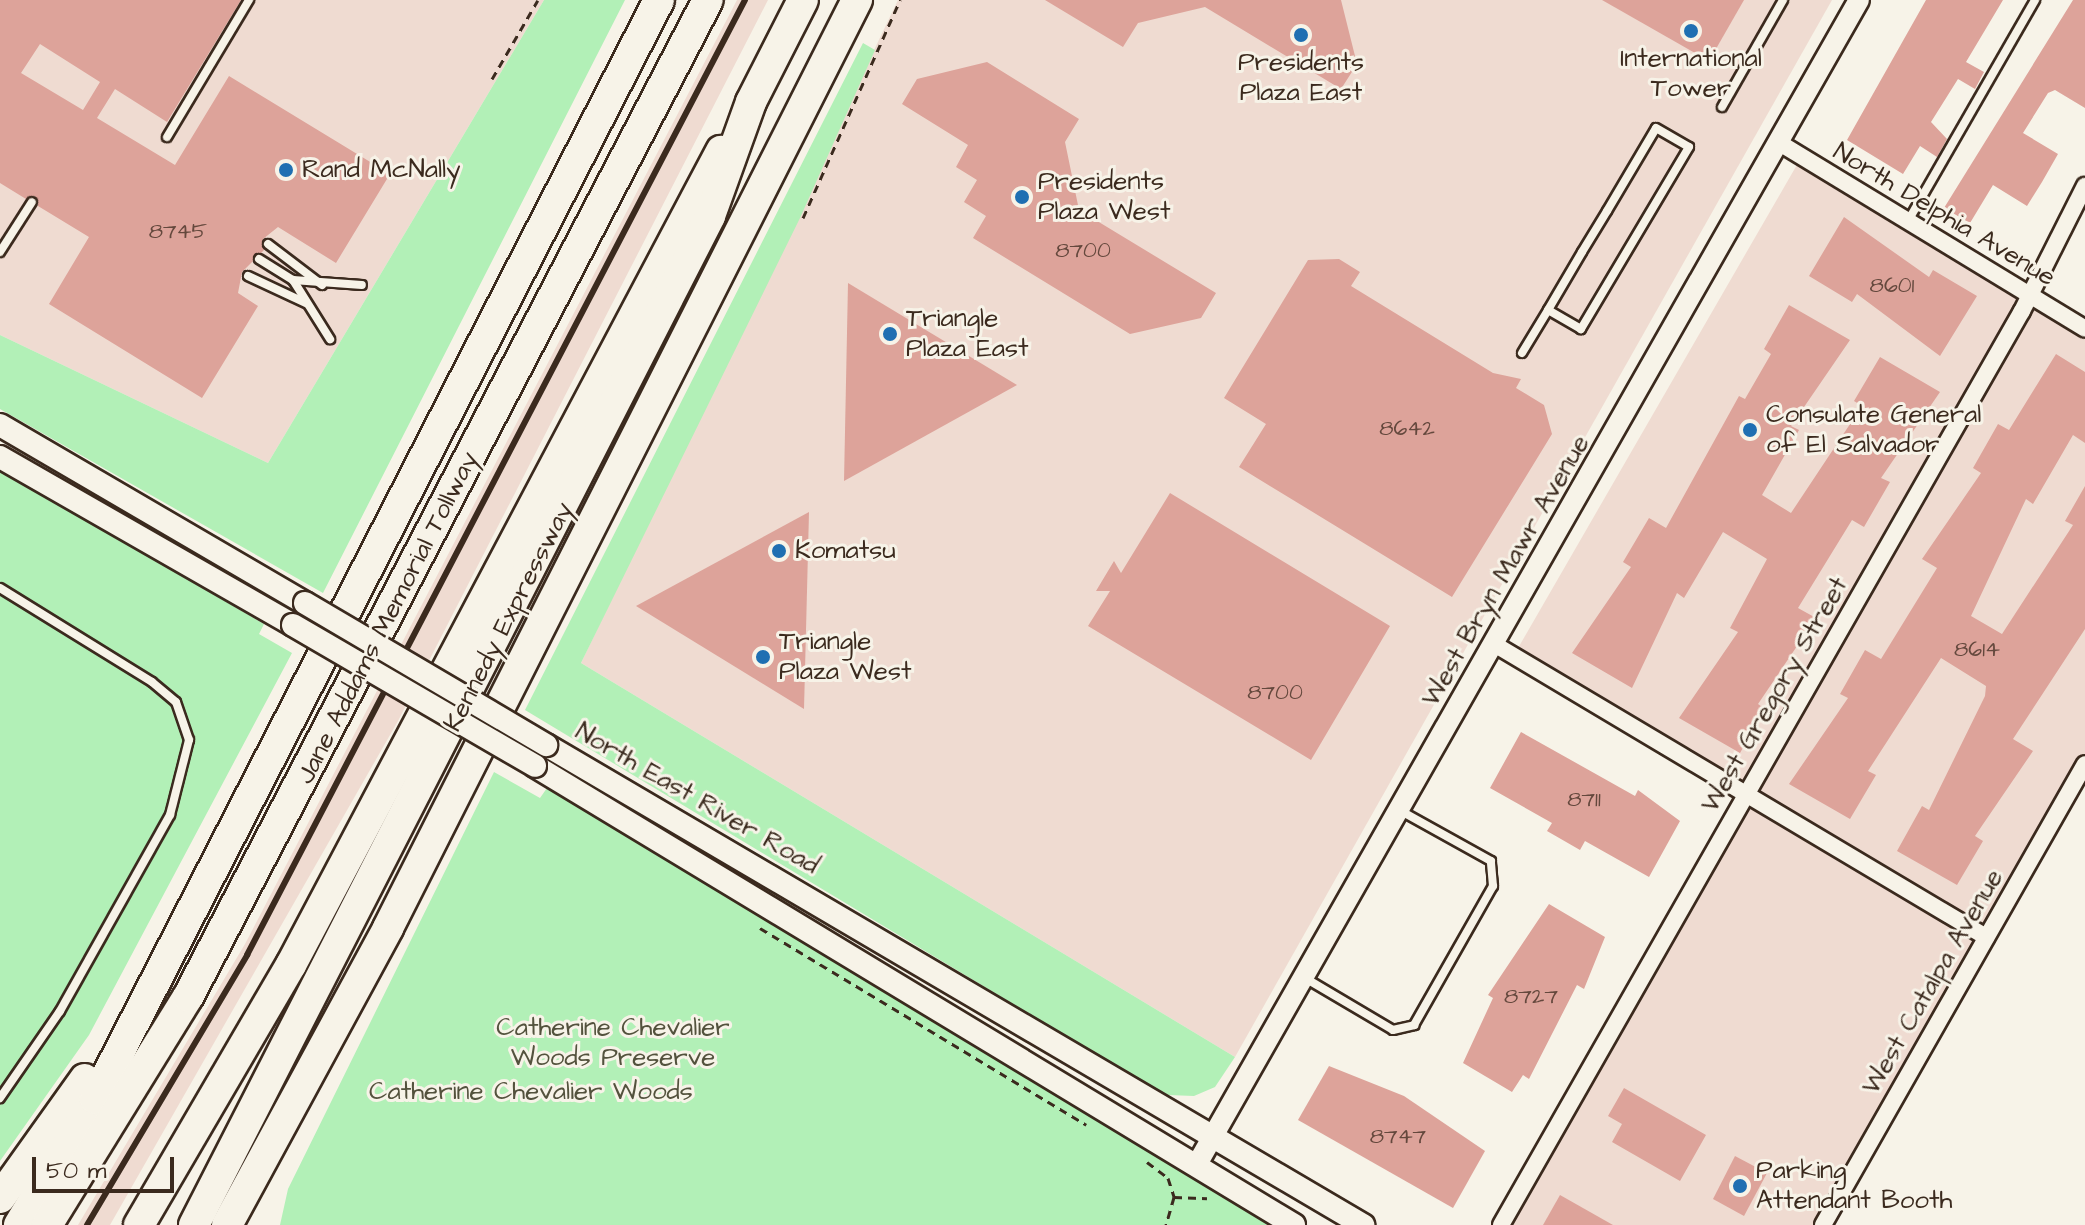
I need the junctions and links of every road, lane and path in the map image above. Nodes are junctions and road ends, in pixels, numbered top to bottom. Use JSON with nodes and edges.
{"nodes":[{"id":1,"x":249,"y":0,"type":"edge"},
{"id":2,"x":538,"y":0,"type":"edge"},
{"id":3,"x":657,"y":0,"type":"edge"},
{"id":4,"x":708,"y":0,"type":"edge"},
{"id":5,"x":803,"y":0,"type":"edge"},
{"id":6,"x":857,"y":0,"type":"edge"},
{"id":7,"x":900,"y":0,"type":"edge"},
{"id":8,"x":1783,"y":0,"type":"edge"},
{"id":9,"x":1859,"y":0,"type":"edge"},
{"id":10,"x":2035,"y":0,"type":"edge"},
{"id":11,"x":492,"y":79,"type":"dead end"},
{"id":12,"x":751,"y":102,"type":"junction"},
{"id":13,"x":1722,"y":107,"type":"dead end"},
{"id":14,"x":167,"y":137,"type":"dead end"},
{"id":15,"x":1778,"y":142,"type":"junction"},
{"id":16,"x":2085,"y":186,"type":"edge"},
{"id":17,"x":32,"y":202,"type":"dead end"},
{"id":18,"x":803,"y":218,"type":"dead end"},
{"id":19,"x":1908,"y":221,"type":"junction"},
{"id":20,"x":268,"y":244,"type":"dead end"},
{"id":21,"x":0,"y":252,"type":"edge"},
{"id":22,"x":259,"y":259,"type":"dead end"},
{"id":23,"x":248,"y":276,"type":"dead end"},
{"id":24,"x":293,"y":280,"type":"junction"},
{"id":25,"x":323,"y":285,"type":"junction"},
{"id":26,"x":362,"y":285,"type":"dead end"},
{"id":27,"x":2028,"y":295,"type":"junction"},
{"id":28,"x":307,"y":304,"type":"junction"},
{"id":29,"x":1548,"y":310,"type":"junction"},
{"id":30,"x":2085,"y":329,"type":"edge"},
{"id":31,"x":330,"y":339,"type":"dead end"},
{"id":32,"x":1522,"y":353,"type":"dead end"},
{"id":33,"x":0,"y":425,"type":"edge"},
{"id":34,"x":0,"y":457,"type":"edge"},
{"id":35,"x":0,"y":588,"type":"edge"},
{"id":36,"x":1494,"y":644,"type":"junction"},
{"id":37,"x":2085,"y":764,"type":"edge"},
{"id":38,"x":1746,"y":794,"type":"junction"},
{"id":39,"x":1399,"y":810,"type":"junction"},
{"id":40,"x":388,"y":928,"type":"junction"},
{"id":41,"x":1986,"y":937,"type":"junction"},
{"id":42,"x":169,"y":945,"type":"junction"},
{"id":43,"x":1304,"y":977,"type":"junction"},
{"id":44,"x":0,"y":1098,"type":"edge"},
{"id":45,"x":1215,"y":1134,"type":"junction"},
{"id":46,"x":1145,"y":1160,"type":"dead end"},
{"id":47,"x":1196,"y":1166,"type":"junction"},
{"id":48,"x":1174,"y":1197,"type":"junction"},
{"id":49,"x":0,"y":1198,"type":"edge"},
{"id":50,"x":1218,"y":1200,"type":"dead end"},
{"id":51,"x":19,"y":1225,"type":"edge"},
{"id":52,"x":47,"y":1225,"type":"edge"},
{"id":53,"x":139,"y":1225,"type":"edge"},
{"id":54,"x":194,"y":1225,"type":"edge"},
{"id":55,"x":227,"y":1225,"type":"edge"},
{"id":56,"x":250,"y":1225,"type":"edge"},
{"id":57,"x":1166,"y":1225,"type":"edge"},
{"id":58,"x":1294,"y":1225,"type":"edge"},
{"id":59,"x":1363,"y":1225,"type":"edge"},
{"id":60,"x":1501,"y":1225,"type":"edge"},
{"id":61,"x":1823,"y":1225,"type":"edge"}],
"edges":[{"from":1,"to":14,"type":"lane"},
{"from":2,"to":11,"type":"path"},
{"from":3,"to":42,"type":"highway"},
{"from":4,"to":52,"type":"highway","name":"Jane Addams Memorial Tollway"},
{"from":5,"to":12,"type":"highway","name":"Kennedy Expressway"},
{"from":6,"to":40,"type":"highway"},
{"from":7,"to":18,"type":"path"},
{"from":8,"to":13,"type":"lane"},
{"from":9,"to":15,"type":"street","name":"West Bryn Mawr Avenue"},
{"from":10,"to":19,"type":"lane"},
{"from":12,"to":53,"type":"highway"},
{"from":12,"to":54,"type":"highway","name":"Kennedy Expressway"},
{"from":15,"to":19,"type":"street","name":"North Delphia Avenue"},
{"from":15,"to":36,"type":"street","name":"West Bryn Mawr Avenue"},
{"from":16,"to":27,"type":"street","name":"West Gregory Street"},
{"from":17,"to":21,"type":"lane"},
{"from":19,"to":27,"type":"street","name":"North Delphia Avenue"},
{"from":20,"to":25,"type":"lane"},
{"from":22,"to":24,"type":"lane"},
{"from":23,"to":28,"type":"lane"},
{"from":24,"to":25,"type":"lane"},
{"from":24,"to":28,"type":"lane"},
{"from":25,"to":26,"type":"lane"},
{"from":27,"to":30,"type":"street","name":"North Delphia Avenue"},
{"from":27,"to":38,"type":"street","name":"West Gregory Street"},
{"from":28,"to":31,"type":"lane"},
{"from":29,"to":29,"type":"lane"},
{"from":29,"to":32,"type":"lane"},
{"from":33,"to":45,"type":"main road","name":"North East River Road","bridge":true},
{"from":34,"to":47,"type":"main road","name":"North East River Road","bridge":true},
{"from":35,"to":44,"type":"lane"},
{"from":36,"to":38,"type":"street"},
{"from":36,"to":39,"type":"street","name":"West Bryn Mawr Avenue"},
{"from":37,"to":41,"type":"street","name":"West Catalpa Avenue"},
{"from":38,"to":41,"type":"street"},
{"from":38,"to":60,"type":"street","name":"West Gregory Street"},
{"from":39,"to":43,"type":"street","name":"West Bryn Mawr Avenue"},
{"from":39,"to":43,"type":"lane"},
{"from":40,"to":55,"type":"highway"},
{"from":40,"to":56,"type":"highway"},
{"from":41,"to":61,"type":"street","name":"West Catalpa Avenue"},
{"from":42,"to":49,"type":"highway"},
{"from":42,"to":51,"type":"highway"},
{"from":43,"to":45,"type":"street","name":"West Bryn Mawr Avenue"},
{"from":45,"to":47,"type":"street","name":"West Bryn Mawr Avenue"},
{"from":45,"to":59,"type":"main road","name":"North East River Road"},
{"from":46,"to":48,"type":"path"},
{"from":47,"to":58,"type":"main road","name":"North East River Road"},
{"from":48,"to":50,"type":"path"},
{"from":48,"to":57,"type":"path"}]}
